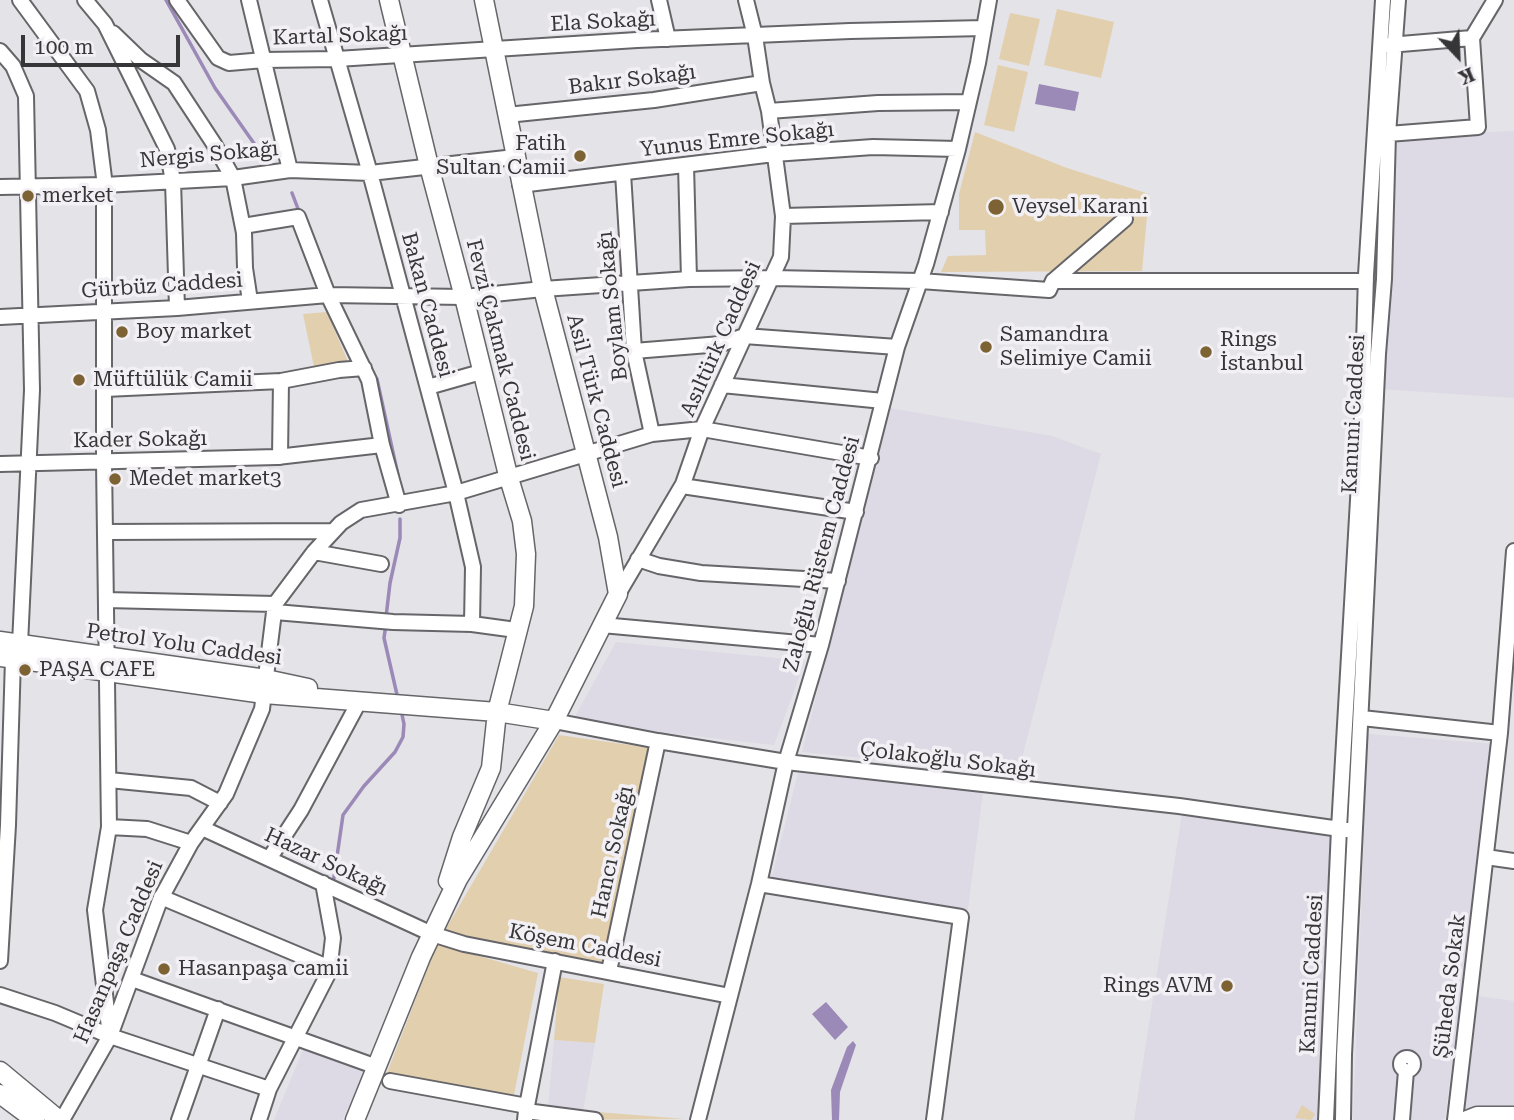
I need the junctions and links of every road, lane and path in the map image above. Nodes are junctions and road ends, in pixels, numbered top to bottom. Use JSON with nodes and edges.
{"nodes":[{"id":1,"x":20,"y":0,"type":"edge"},
{"id":2,"x":85,"y":0,"type":"edge"},
{"id":3,"x":177,"y":0,"type":"edge"},
{"id":4,"x":250,"y":0,"type":"edge"},
{"id":5,"x":320,"y":0,"type":"edge"},
{"id":6,"x":390,"y":0,"type":"edge"},
{"id":7,"x":484,"y":0,"type":"edge"},
{"id":8,"x":659,"y":0,"type":"edge"},
{"id":9,"x":747,"y":0,"type":"edge"},
{"id":10,"x":989,"y":0,"type":"edge"},
{"id":11,"x":1383,"y":0,"type":"edge"},
{"id":12,"x":1398,"y":0,"type":"edge"},
{"id":13,"x":1495,"y":0,"type":"edge"},
{"id":14,"x":105,"y":24,"type":"junction"},
{"id":15,"x":984,"y":28,"type":"junction"},
{"id":16,"x":755,"y":36,"type":"junction"},
{"id":17,"x":1472,"y":38,"type":"junction"},
{"id":18,"x":668,"y":39,"type":"junction"},
{"id":19,"x":1388,"y":46,"type":"junction"},
{"id":20,"x":495,"y":48,"type":"junction"},
{"id":21,"x":0,"y":51,"type":"edge"},
{"id":22,"x":403,"y":55,"type":"junction"},
{"id":23,"x":337,"y":59,"type":"junction"},
{"id":24,"x":264,"y":60,"type":"junction"},
{"id":25,"x":762,"y":83,"type":"junction"},
{"id":26,"x":969,"y":102,"type":"junction"},
{"id":27,"x":769,"y":111,"type":"junction"},
{"id":28,"x":507,"y":115,"type":"junction"},
{"id":29,"x":1388,"y":134,"type":"junction"},
{"id":30,"x":958,"y":149,"type":"junction"},
{"id":31,"x":774,"y":154,"type":"junction"},
{"id":32,"x":514,"y":157,"type":"junction"},
{"id":33,"x":687,"y":165,"type":"junction"},
{"id":34,"x":429,"y":166,"type":"junction"},
{"id":35,"x":290,"y":170,"type":"junction"},
{"id":36,"x":370,"y":173,"type":"junction"},
{"id":37,"x":623,"y":173,"type":"junction"},
{"id":38,"x":233,"y":178,"type":"junction"},
{"id":39,"x":173,"y":181,"type":"junction"},
{"id":40,"x":104,"y":185,"type":"junction"},
{"id":41,"x":520,"y":185,"type":"junction"},
{"id":42,"x":28,"y":186,"type":"junction"},
{"id":43,"x":0,"y":187,"type":"edge"},
{"id":44,"x":942,"y":212,"type":"junction"},
{"id":45,"x":783,"y":216,"type":"junction"},
{"id":46,"x":1125,"y":219,"type":"dead end"},
{"id":47,"x":243,"y":226,"type":"junction"},
{"id":48,"x":773,"y":278,"type":"junction"},
{"id":49,"x":689,"y":279,"type":"junction"},
{"id":50,"x":920,"y":281,"type":"junction"},
{"id":51,"x":1053,"y":281,"type":"junction"},
{"id":52,"x":1366,"y":281,"type":"junction"},
{"id":53,"x":629,"y":282,"type":"junction"},
{"id":54,"x":543,"y":289,"type":"junction"},
{"id":55,"x":328,"y":295,"type":"junction"},
{"id":56,"x":402,"y":296,"type":"junction"},
{"id":57,"x":464,"y":297,"type":"junction"},
{"id":58,"x":250,"y":301,"type":"junction"},
{"id":59,"x":177,"y":308,"type":"junction"},
{"id":60,"x":104,"y":312,"type":"junction"},
{"id":61,"x":0,"y":317,"type":"edge"},
{"id":62,"x":29,"y":317,"type":"junction"},
{"id":63,"x":744,"y":335,"type":"junction"},
{"id":64,"x":897,"y":347,"type":"junction"},
{"id":65,"x":634,"y":351,"type":"junction"},
{"id":66,"x":364,"y":368,"type":"junction"},
{"id":67,"x":481,"y":372,"type":"junction"},
{"id":68,"x":281,"y":382,"type":"junction"},
{"id":69,"x":722,"y":384,"type":"junction"},
{"id":70,"x":428,"y":387,"type":"junction"},
{"id":71,"x":105,"y":389,"type":"junction"},
{"id":72,"x":883,"y":401,"type":"junction"},
{"id":73,"x":702,"y":429,"type":"junction"},
{"id":74,"x":652,"y":434,"type":"junction"},
{"id":75,"x":382,"y":445,"type":"junction"},
{"id":76,"x":586,"y":455,"type":"junction"},
{"id":77,"x":280,"y":457,"type":"junction"},
{"id":78,"x":871,"y":458,"type":"junction"},
{"id":79,"x":104,"y":462,"type":"junction"},
{"id":80,"x":0,"y":464,"type":"edge"},
{"id":81,"x":28,"y":464,"type":"junction"},
{"id":82,"x":508,"y":475,"type":"junction"},
{"id":83,"x":682,"y":486,"type":"junction"},
{"id":84,"x":456,"y":493,"type":"junction"},
{"id":85,"x":399,"y":505,"type":"junction"},
{"id":86,"x":856,"y":512,"type":"junction"},
{"id":87,"x":333,"y":531,"type":"junction"},
{"id":88,"x":106,"y":532,"type":"junction"},
{"id":89,"x":1514,"y":551,"type":"edge"},
{"id":90,"x":314,"y":552,"type":"junction"},
{"id":91,"x":638,"y":559,"type":"junction"},
{"id":92,"x":381,"y":564,"type":"dead end"},
{"id":93,"x":838,"y":582,"type":"junction"},
{"id":94,"x":618,"y":594,"type":"junction"},
{"id":95,"x":106,"y":600,"type":"junction"},
{"id":96,"x":275,"y":608,"type":"junction"},
{"id":97,"x":472,"y":624,"type":"junction"},
{"id":98,"x":602,"y":625,"type":"junction"},
{"id":99,"x":516,"y":630,"type":"junction"},
{"id":100,"x":0,"y":641,"type":"edge"},
{"id":101,"x":821,"y":645,"type":"junction"},
{"id":102,"x":11,"y":653,"type":"edge"},
{"id":103,"x":107,"y":665,"type":"junction"},
{"id":104,"x":265,"y":686,"type":"junction"},
{"id":105,"x":360,"y":700,"type":"junction"},
{"id":106,"x":491,"y":717,"type":"junction"},
{"id":107,"x":1362,"y":718,"type":"junction"},
{"id":108,"x":554,"y":721,"type":"junction"},
{"id":109,"x":1500,"y":733,"type":"junction"},
{"id":110,"x":658,"y":741,"type":"junction"},
{"id":111,"x":786,"y":762,"type":"junction"},
{"id":112,"x":491,"y":768,"type":"junction"},
{"id":113,"x":109,"y":780,"type":"junction"},
{"id":114,"x":511,"y":791,"type":"junction"},
{"id":115,"x":220,"y":803,"type":"junction"},
{"id":116,"x":109,"y":827,"type":"junction"},
{"id":117,"x":202,"y":828,"type":"junction"},
{"id":118,"x":1339,"y":829,"type":"junction"},
{"id":119,"x":1356,"y":831,"type":"junction"},
{"id":120,"x":191,"y":844,"type":"junction"},
{"id":121,"x":1486,"y":857,"type":"junction"},
{"id":122,"x":269,"y":859,"type":"junction"},
{"id":123,"x":1514,"y":861,"type":"edge"},
{"id":124,"x":759,"y":884,"type":"junction"},
{"id":125,"x":329,"y":886,"type":"junction"},
{"id":126,"x":162,"y":897,"type":"junction"},
{"id":127,"x":432,"y":933,"type":"junction"},
{"id":128,"x":0,"y":961,"type":"edge"},
{"id":129,"x":555,"y":961,"type":"junction"},
{"id":130,"x":330,"y":968,"type":"junction"},
{"id":131,"x":608,"y":971,"type":"junction"},
{"id":132,"x":132,"y":979,"type":"junction"},
{"id":133,"x":0,"y":995,"type":"edge"},
{"id":134,"x":730,"y":996,"type":"junction"},
{"id":135,"x":218,"y":1009,"type":"junction"},
{"id":136,"x":110,"y":1036,"type":"junction"},
{"id":137,"x":300,"y":1039,"type":"junction"},
{"id":138,"x":198,"y":1066,"type":"junction"},
{"id":139,"x":377,"y":1067,"type":"junction"},
{"id":140,"x":0,"y":1071,"type":"edge"},
{"id":141,"x":1406,"y":1071,"type":"dead end"},
{"id":142,"x":390,"y":1081,"type":"dead end"},
{"id":143,"x":269,"y":1089,"type":"junction"},
{"id":144,"x":0,"y":1094,"type":"edge"},
{"id":145,"x":526,"y":1112,"type":"edge"},
{"id":146,"x":1514,"y":1116,"type":"edge"},
{"id":147,"x":35,"y":1120,"type":"edge"},
{"id":148,"x":60,"y":1120,"type":"edge"},
{"id":149,"x":179,"y":1120,"type":"edge"},
{"id":150,"x":258,"y":1120,"type":"edge"},
{"id":151,"x":355,"y":1120,"type":"edge"},
{"id":152,"x":595,"y":1120,"type":"edge"},
{"id":153,"x":698,"y":1120,"type":"edge"},
{"id":154,"x":934,"y":1120,"type":"edge"},
{"id":155,"x":1326,"y":1120,"type":"edge"},
{"id":156,"x":1343,"y":1120,"type":"edge"},
{"id":157,"x":1402,"y":1120,"type":"edge"},
{"id":158,"x":1455,"y":1120,"type":"edge"},
{"id":159,"x":1467,"y":1120,"type":"edge"}],
"edges":[{"from":1,"to":40,"type":"street"},
{"from":2,"to":14,"type":"street"},
{"from":3,"to":24,"type":"street","name":"Kartal Sokağı"},
{"from":4,"to":24,"type":"street","name":"Nergis Sokağı"},
{"from":5,"to":23,"type":"street","name":"Bakan Caddesi"},
{"from":6,"to":22,"type":"main road","name":"Fevzi Çakmak Caddesi"},
{"from":7,"to":20,"type":"main road","name":"Asil Türk Caddesi"},
{"from":8,"to":18,"type":"street"},
{"from":9,"to":16,"type":"street","name":"Asıltürk Caddesi"},
{"from":10,"to":15,"type":"street","name":"Zaloğlu Rüstem Caddesi"},
{"from":11,"to":19,"type":"street","name":"Kanuni Caddesi"},
{"from":12,"to":19,"type":"street","name":"Kanuni Caddesi"},
{"from":13,"to":17,"type":"street"},
{"from":14,"to":38,"type":"street"},
{"from":14,"to":39,"type":"street"},
{"from":15,"to":16,"type":"street","name":"Ela Sokağı"},
{"from":15,"to":26,"type":"street","name":"Zaloğlu Rüstem Caddesi"},
{"from":16,"to":18,"type":"street","name":"Ela Sokağı"},
{"from":16,"to":25,"type":"street","name":"Asıltürk Caddesi"},
{"from":17,"to":19,"type":"street"},
{"from":17,"to":29,"type":"street"},
{"from":18,"to":20,"type":"street","name":"Ela Sokağı"},
{"from":19,"to":29,"type":"street","name":"Kanuni Caddesi"},
{"from":19,"to":52,"type":"street","name":"Kanuni Caddesi"},
{"from":20,"to":22,"type":"street","name":"Kartal Sokağı"},
{"from":20,"to":28,"type":"main road","name":"Asil Türk Caddesi"},
{"from":21,"to":42,"type":"street"},
{"from":22,"to":23,"type":"street","name":"Kartal Sokağı"},
{"from":22,"to":34,"type":"main road","name":"Fevzi Çakmak Caddesi"},
{"from":23,"to":24,"type":"street","name":"Kartal Sokağı"},
{"from":23,"to":36,"type":"street","name":"Bakan Caddesi"},
{"from":24,"to":35,"type":"street","name":"Nergis Sokağı"},
{"from":25,"to":27,"type":"street","name":"Asıltürk Caddesi"},
{"from":25,"to":28,"type":"street","name":"Bakır Sokağı"},
{"from":26,"to":27,"type":"street"},
{"from":26,"to":30,"type":"street","name":"Zaloğlu Rüstem Caddesi"},
{"from":27,"to":31,"type":"street","name":"Asıltürk Caddesi"},
{"from":28,"to":32,"type":"main road","name":"Asil Türk Caddesi"},
{"from":29,"to":107,"type":"street","name":"Kanuni Caddesi"},
{"from":30,"to":31,"type":"street","name":"Yunus Emre Sokağı"},
{"from":30,"to":44,"type":"street","name":"Zaloğlu Rüstem Caddesi"},
{"from":31,"to":33,"type":"street","name":"Yunus Emre Sokağı"},
{"from":31,"to":45,"type":"street","name":"Asıltürk Caddesi"},
{"from":32,"to":34,"type":"street"},
{"from":32,"to":41,"type":"main road","name":"Asil Türk Caddesi"},
{"from":33,"to":37,"type":"street","name":"Yunus Emre Sokağı"},
{"from":33,"to":49,"type":"street"},
{"from":34,"to":36,"type":"street"},
{"from":34,"to":57,"type":"main road","name":"Fevzi Çakmak Caddesi"},
{"from":35,"to":36,"type":"street"},
{"from":35,"to":38,"type":"street","name":"Nergis Sokağı"},
{"from":36,"to":56,"type":"street","name":"Bakan Caddesi"},
{"from":37,"to":41,"type":"street","name":"Yunus Emre Sokağı"},
{"from":37,"to":53,"type":"street","name":"Boylam Sokağı"},
{"from":38,"to":39,"type":"street","name":"Nergis Sokağı"},
{"from":38,"to":47,"type":"street"},
{"from":39,"to":40,"type":"street","name":"Nergis Sokağı"},
{"from":39,"to":59,"type":"street"},
{"from":40,"to":42,"type":"street","name":"Nergis Sokağı"},
{"from":40,"to":60,"type":"street"},
{"from":41,"to":54,"type":"main road","name":"Asil Türk Caddesi"},
{"from":42,"to":43,"type":"street","name":"Nergis Sokağı"},
{"from":42,"to":62,"type":"street"},
{"from":44,"to":45,"type":"street"},
{"from":44,"to":50,"type":"street","name":"Zaloğlu Rüstem Caddesi"},
{"from":45,"to":48,"type":"street","name":"Asıltürk Caddesi"},
{"from":46,"to":51,"type":"street"},
{"from":47,"to":55,"type":"street"},
{"from":47,"to":58,"type":"street"},
{"from":48,"to":49,"type":"street","name":"Gürbüz Caddesi"},
{"from":48,"to":50,"type":"street","name":"Gürbüz Caddesi"},
{"from":48,"to":63,"type":"street","name":"Asıltürk Caddesi"},
{"from":49,"to":53,"type":"street","name":"Gürbüz Caddesi"},
{"from":50,"to":51,"type":"street","name":"Gürbüz Caddesi"},
{"from":50,"to":64,"type":"street","name":"Zaloğlu Rüstem Caddesi"},
{"from":51,"to":52,"type":"street"},
{"from":52,"to":118,"type":"street","name":"Kanuni Caddesi"},
{"from":53,"to":54,"type":"street","name":"Gürbüz Caddesi"},
{"from":53,"to":65,"type":"street","name":"Boylam Sokağı"},
{"from":54,"to":57,"type":"street","name":"Gürbüz Caddesi"},
{"from":54,"to":76,"type":"main road","name":"Asil Türk Caddesi"},
{"from":55,"to":56,"type":"street","name":"Gürbüz Caddesi"},
{"from":55,"to":58,"type":"street","name":"Gürbüz Caddesi"},
{"from":55,"to":66,"type":"street"},
{"from":56,"to":57,"type":"street","name":"Gürbüz Caddesi"},
{"from":56,"to":70,"type":"street","name":"Bakan Caddesi"},
{"from":57,"to":67,"type":"main road","name":"Fevzi Çakmak Caddesi"},
{"from":58,"to":59,"type":"street","name":"Gürbüz Caddesi"},
{"from":59,"to":60,"type":"street","name":"Gürbüz Caddesi"},
{"from":60,"to":62,"type":"street","name":"Gürbüz Caddesi"},
{"from":60,"to":71,"type":"street"},
{"from":61,"to":62,"type":"street","name":"Gürbüz Caddesi"},
{"from":62,"to":81,"type":"street"},
{"from":63,"to":64,"type":"street"},
{"from":63,"to":65,"type":"street"},
{"from":63,"to":69,"type":"street","name":"Asıltürk Caddesi"},
{"from":64,"to":72,"type":"street","name":"Zaloğlu Rüstem Caddesi"},
{"from":65,"to":74,"type":"street","name":"Boylam Sokağı"},
{"from":66,"to":68,"type":"street"},
{"from":66,"to":75,"type":"street"},
{"from":67,"to":70,"type":"street"},
{"from":67,"to":82,"type":"main road","name":"Fevzi Çakmak Caddesi"},
{"from":68,"to":71,"type":"street"},
{"from":68,"to":77,"type":"street"},
{"from":69,"to":72,"type":"street"},
{"from":69,"to":73,"type":"street","name":"Asıltürk Caddesi"},
{"from":70,"to":84,"type":"street","name":"Bakan Caddesi"},
{"from":71,"to":79,"type":"street"},
{"from":72,"to":78,"type":"street","name":"Zaloğlu Rüstem Caddesi"},
{"from":73,"to":74,"type":"street"},
{"from":73,"to":78,"type":"street"},
{"from":73,"to":83,"type":"street","name":"Asıltürk Caddesi"},
{"from":74,"to":76,"type":"street"},
{"from":75,"to":77,"type":"street","name":"Kader Sokağı"},
{"from":75,"to":85,"type":"street"},
{"from":76,"to":82,"type":"street"},
{"from":76,"to":94,"type":"main road","name":"Asil Türk Caddesi"},
{"from":77,"to":79,"type":"street","name":"Kader Sokağı"},
{"from":78,"to":86,"type":"street","name":"Zaloğlu Rüstem Caddesi"},
{"from":79,"to":81,"type":"street","name":"Kader Sokağı"},
{"from":79,"to":88,"type":"street"},
{"from":80,"to":81,"type":"street","name":"Kader Sokağı"},
{"from":81,"to":102,"type":"street"},
{"from":82,"to":84,"type":"street"},
{"from":82,"to":99,"type":"main road","name":"Fevzi Çakmak Caddesi"},
{"from":83,"to":86,"type":"street"},
{"from":83,"to":91,"type":"street","name":"Asıltürk Caddesi"},
{"from":84,"to":85,"type":"street"},
{"from":84,"to":97,"type":"street","name":"Bakan Caddesi"},
{"from":85,"to":87,"type":"street"},
{"from":86,"to":93,"type":"street","name":"Zaloğlu Rüstem Caddesi"},
{"from":87,"to":88,"type":"street"},
{"from":87,"to":90,"type":"street"},
{"from":88,"to":95,"type":"street"},
{"from":89,"to":109,"type":"street","name":"Şüheda Sokak"},
{"from":90,"to":92,"type":"street"},
{"from":90,"to":96,"type":"street"},
{"from":91,"to":93,"type":"street"},
{"from":91,"to":94,"type":"street","name":"Asıltürk Caddesi"},
{"from":93,"to":101,"type":"street","name":"Zaloğlu Rüstem Caddesi"},
{"from":94,"to":98,"type":"main road"},
{"from":95,"to":96,"type":"street"},
{"from":95,"to":103,"type":"street"},
{"from":96,"to":97,"type":"street"},
{"from":96,"to":104,"type":"street","name":"Hasanpaşa Caddesi"},
{"from":97,"to":99,"type":"street"},
{"from":98,"to":101,"type":"street"},
{"from":98,"to":108,"type":"main road"},
{"from":99,"to":106,"type":"main road","name":"Fevzi Çakmak Caddesi"},
{"from":100,"to":102,"type":"main road","name":"Petrol Yolu Caddesi"},
{"from":101,"to":111,"type":"street","name":"Zaloğlu Rüstem Caddesi"},
{"from":102,"to":103,"type":"main road","name":"Petrol Yolu Caddesi"},
{"from":102,"to":128,"type":"street"},
{"from":103,"to":104,"type":"main road","name":"Petrol Yolu Caddesi"},
{"from":103,"to":113,"type":"street"},
{"from":104,"to":105,"type":"main road","name":"Petrol Yolu Caddesi"},
{"from":104,"to":115,"type":"street","name":"Hasanpaşa Caddesi"},
{"from":105,"to":106,"type":"main road","name":"Petrol Yolu Caddesi"},
{"from":105,"to":122,"type":"street"},
{"from":106,"to":108,"type":"main road","name":"Petrol Yolu Caddesi"},
{"from":106,"to":112,"type":"main road"},
{"from":107,"to":109,"type":"street"},
{"from":107,"to":119,"type":"street","name":"Kanuni Caddesi"},
{"from":108,"to":110,"type":"street","name":"Çolakoğlu Sokağı"},
{"from":108,"to":114,"type":"main road"},
{"from":109,"to":121,"type":"street","name":"Şüheda Sokak"},
{"from":110,"to":111,"type":"street","name":"Çolakoğlu Sokağı"},
{"from":110,"to":131,"type":"street","name":"Hancı Sokağı"},
{"from":111,"to":118,"type":"street","name":"Çolakoğlu Sokağı"},
{"from":111,"to":124,"type":"street","name":"Zaloğlu Rüstem Caddesi"},
{"from":112,"to":114,"type":"main road"},
{"from":112,"to":127,"type":"main road"},
{"from":113,"to":115,"type":"street"},
{"from":113,"to":116,"type":"street"},
{"from":114,"to":127,"type":"main road"},
{"from":115,"to":117,"type":"street","name":"Hasanpaşa Caddesi"},
{"from":116,"to":120,"type":"street"},
{"from":116,"to":136,"type":"street"},
{"from":117,"to":120,"type":"street","name":"Hasanpaşa Caddesi"},
{"from":117,"to":122,"type":"street","name":"Hazar Sokağı"},
{"from":118,"to":119,"type":"street"},
{"from":118,"to":155,"type":"street","name":"Kanuni Caddesi"},
{"from":119,"to":156,"type":"street","name":"Kanuni Caddesi"},
{"from":120,"to":126,"type":"street","name":"Hasanpaşa Caddesi"},
{"from":121,"to":123,"type":"street"},
{"from":121,"to":158,"type":"street","name":"Şüheda Sokak"},
{"from":122,"to":125,"type":"street","name":"Hazar Sokağı"},
{"from":124,"to":134,"type":"street","name":"Zaloğlu Rüstem Caddesi"},
{"from":124,"to":154,"type":"street"},
{"from":125,"to":127,"type":"street","name":"Hazar Sokağı"},
{"from":125,"to":130,"type":"street"},
{"from":126,"to":130,"type":"street"},
{"from":126,"to":132,"type":"street","name":"Hasanpaşa Caddesi"},
{"from":127,"to":129,"type":"street","name":"Köşem Caddesi"},
{"from":127,"to":139,"type":"main road"},
{"from":129,"to":131,"type":"street","name":"Köşem Caddesi"},
{"from":129,"to":145,"type":"street"},
{"from":130,"to":137,"type":"street"},
{"from":131,"to":134,"type":"street","name":"Köşem Caddesi"},
{"from":132,"to":135,"type":"street"},
{"from":132,"to":136,"type":"street","name":"Hasanpaşa Caddesi"},
{"from":133,"to":136,"type":"street"},
{"from":134,"to":153,"type":"street","name":"Zaloğlu Rüstem Caddesi"},
{"from":135,"to":137,"type":"street"},
{"from":135,"to":138,"type":"street"},
{"from":136,"to":138,"type":"street"},
{"from":136,"to":148,"type":"street","name":"Hasanpaşa Caddesi"},
{"from":137,"to":139,"type":"street"},
{"from":137,"to":143,"type":"street"},
{"from":138,"to":143,"type":"street"},
{"from":138,"to":149,"type":"street"},
{"from":139,"to":151,"type":"main road"},
{"from":140,"to":148,"type":"main road"},
{"from":141,"to":157,"type":"street"},
{"from":142,"to":145,"type":"street"},
{"from":143,"to":150,"type":"street"},
{"from":144,"to":147,"type":"main road"},
{"from":145,"to":152,"type":"street"},
{"from":146,"to":159,"type":"main road"}]}
